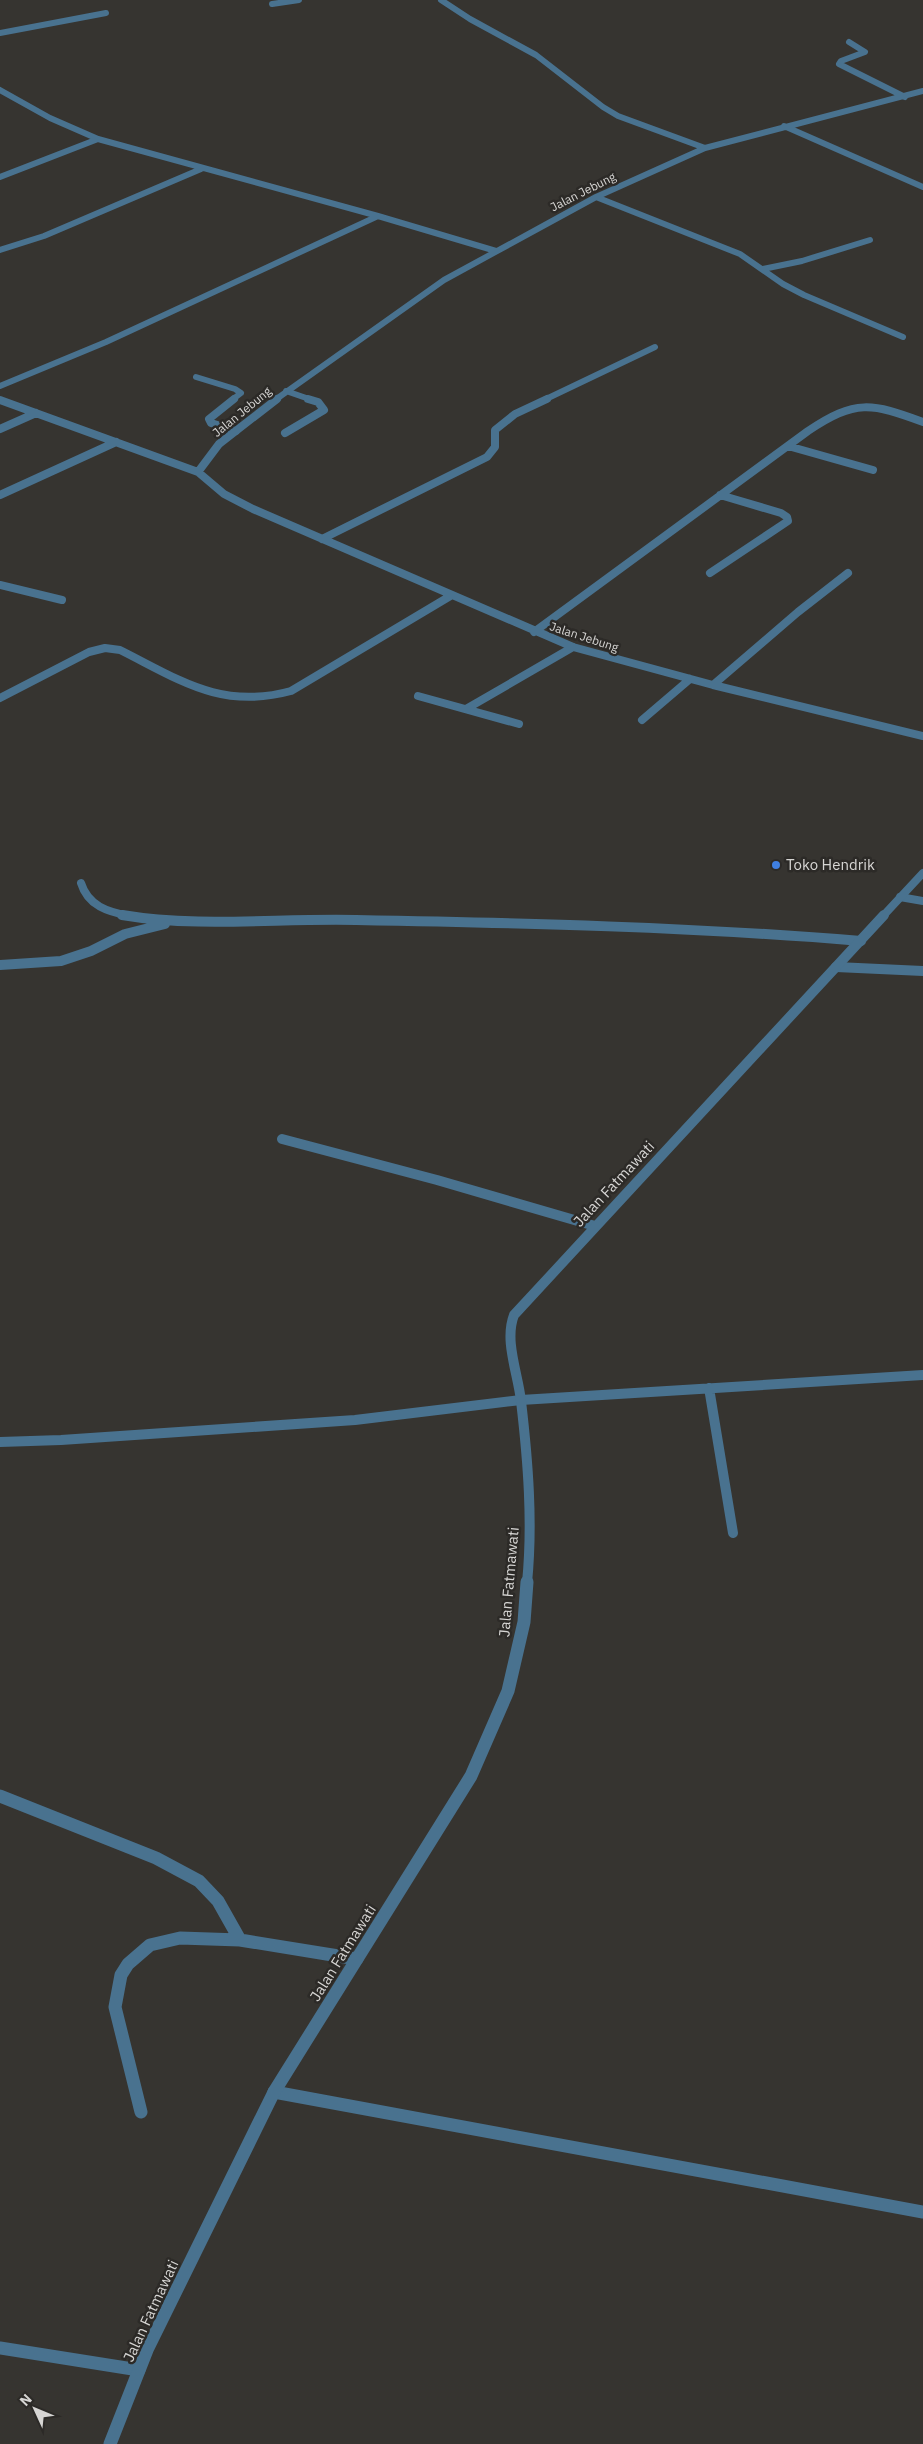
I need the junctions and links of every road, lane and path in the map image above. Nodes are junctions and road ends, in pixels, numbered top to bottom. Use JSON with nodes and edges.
{"nodes":[{"id":1,"x":299,"y":0,"type":"edge"},
{"id":2,"x":441,"y":0,"type":"edge"},
{"id":3,"x":272,"y":4,"type":"dead end"},
{"id":4,"x":106,"y":13,"type":"dead end"},
{"id":5,"x":0,"y":33,"type":"edge"},
{"id":6,"x":849,"y":42,"type":"dead end"},
{"id":7,"x":0,"y":90,"type":"edge"},
{"id":8,"x":923,"y":91,"type":"edge"},
{"id":9,"x":906,"y":97,"type":"junction"},
{"id":10,"x":784,"y":126,"type":"junction"},
{"id":11,"x":98,"y":139,"type":"junction"},
{"id":12,"x":705,"y":148,"type":"junction"},
{"id":13,"x":201,"y":169,"type":"junction"},
{"id":14,"x":0,"y":177,"type":"edge"},
{"id":15,"x":923,"y":187,"type":"edge"},
{"id":16,"x":596,"y":197,"type":"junction"},
{"id":17,"x":378,"y":216,"type":"junction"},
{"id":18,"x":870,"y":240,"type":"dead end"},
{"id":19,"x":0,"y":250,"type":"edge"},
{"id":20,"x":496,"y":251,"type":"junction"},
{"id":21,"x":763,"y":269,"type":"junction"},
{"id":22,"x":903,"y":337,"type":"dead end"},
{"id":23,"x":655,"y":347,"type":"dead end"},
{"id":24,"x":196,"y":376,"type":"dead end"},
{"id":25,"x":0,"y":386,"type":"edge"},
{"id":26,"x":286,"y":391,"type":"junction"},
{"id":27,"x":0,"y":400,"type":"edge"},
{"id":28,"x":36,"y":412,"type":"junction"},
{"id":29,"x":923,"y":422,"type":"edge"},
{"id":30,"x":0,"y":429,"type":"edge"},
{"id":31,"x":236,"y":431,"type":"junction"},
{"id":32,"x":285,"y":434,"type":"dead end"},
{"id":33,"x":116,"y":442,"type":"junction"},
{"id":34,"x":788,"y":446,"type":"junction"},
{"id":35,"x":873,"y":470,"type":"dead end"},
{"id":36,"x":198,"y":472,"type":"junction"},
{"id":37,"x":0,"y":495,"type":"edge"},
{"id":38,"x":720,"y":495,"type":"junction"},
{"id":39,"x":322,"y":539,"type":"junction"},
{"id":40,"x":710,"y":573,"type":"dead end"},
{"id":41,"x":848,"y":573,"type":"dead end"},
{"id":42,"x":0,"y":585,"type":"edge"},
{"id":43,"x":452,"y":595,"type":"junction"},
{"id":44,"x":62,"y":600,"type":"dead end"},
{"id":45,"x":534,"y":632,"type":"junction"},
{"id":46,"x":573,"y":647,"type":"junction"},
{"id":47,"x":690,"y":679,"type":"junction"},
{"id":48,"x":713,"y":685,"type":"junction"},
{"id":49,"x":418,"y":696,"type":"dead end"},
{"id":50,"x":0,"y":698,"type":"edge"},
{"id":51,"x":466,"y":709,"type":"junction"},
{"id":52,"x":642,"y":720,"type":"dead end"},
{"id":53,"x":519,"y":724,"type":"dead end"},
{"id":54,"x":923,"y":736,"type":"edge"},
{"id":55,"x":923,"y":873,"type":"edge"},
{"id":56,"x":81,"y":883,"type":"dead end"},
{"id":57,"x":900,"y":897,"type":"junction"},
{"id":58,"x":923,"y":900,"type":"edge"},
{"id":59,"x":171,"y":922,"type":"junction"},
{"id":60,"x":861,"y":941,"type":"junction"},
{"id":61,"x":0,"y":965,"type":"edge"},
{"id":62,"x":836,"y":967,"type":"junction"},
{"id":63,"x":923,"y":971,"type":"edge"},
{"id":64,"x":282,"y":1139,"type":"dead end"},
{"id":65,"x":595,"y":1226,"type":"junction"},
{"id":66,"x":923,"y":1375,"type":"edge"},
{"id":67,"x":709,"y":1388,"type":"junction"},
{"id":68,"x":521,"y":1400,"type":"junction"},
{"id":69,"x":0,"y":1442,"type":"edge"},
{"id":70,"x":733,"y":1533,"type":"dead end"},
{"id":71,"x":0,"y":1796,"type":"edge"},
{"id":72,"x":240,"y":1940,"type":"junction"},
{"id":73,"x":357,"y":1959,"type":"junction"},
{"id":74,"x":274,"y":2092,"type":"junction"},
{"id":75,"x":141,"y":2112,"type":"dead end"},
{"id":76,"x":923,"y":2212,"type":"edge"},
{"id":77,"x":0,"y":2348,"type":"edge"},
{"id":78,"x":139,"y":2370,"type":"junction"},
{"id":79,"x":110,"y":2444,"type":"edge"}],
"edges":[{"from":1,"to":3,"type":"street"},
{"from":2,"to":12,"type":"street"},
{"from":4,"to":5,"type":"street"},
{"from":6,"to":9,"type":"street"},
{"from":7,"to":11,"type":"street"},
{"from":8,"to":9,"type":"street","name":"Jalan Jebung"},
{"from":9,"to":10,"type":"street","name":"Jalan Jebung"},
{"from":10,"to":12,"type":"street","name":"Jalan Jebung"},
{"from":10,"to":15,"type":"street"},
{"from":11,"to":13,"type":"street"},
{"from":11,"to":14,"type":"street"},
{"from":12,"to":16,"type":"street","name":"Jalan Jebung"},
{"from":13,"to":17,"type":"street"},
{"from":13,"to":19,"type":"street"},
{"from":16,"to":20,"type":"street","name":"Jalan Jebung"},
{"from":16,"to":21,"type":"street"},
{"from":17,"to":20,"type":"street"},
{"from":17,"to":25,"type":"street"},
{"from":18,"to":21,"type":"street"},
{"from":20,"to":26,"type":"street","name":"Jalan Jebung"},
{"from":21,"to":22,"type":"street"},
{"from":23,"to":39,"type":"street"},
{"from":24,"to":31,"type":"street"},
{"from":26,"to":31,"type":"street","name":"Jalan Jebung"},
{"from":26,"to":32,"type":"street"},
{"from":27,"to":28,"type":"street"},
{"from":28,"to":30,"type":"street"},
{"from":28,"to":33,"type":"street"},
{"from":29,"to":34,"type":"street"},
{"from":31,"to":36,"type":"street","name":"Jalan Jebung"},
{"from":33,"to":36,"type":"street"},
{"from":33,"to":37,"type":"street"},
{"from":34,"to":35,"type":"street"},
{"from":34,"to":38,"type":"street"},
{"from":36,"to":39,"type":"street","name":"Jalan Jebung"},
{"from":38,"to":40,"type":"street"},
{"from":38,"to":45,"type":"street"},
{"from":39,"to":43,"type":"street","name":"Jalan Jebung"},
{"from":41,"to":48,"type":"street"},
{"from":42,"to":44,"type":"street"},
{"from":43,"to":45,"type":"street","name":"Jalan Jebung"},
{"from":43,"to":50,"type":"street"},
{"from":45,"to":46,"type":"street","name":"Jalan Jebung"},
{"from":46,"to":47,"type":"street","name":"Jalan Jebung"},
{"from":46,"to":51,"type":"street"},
{"from":47,"to":48,"type":"street","name":"Jalan Jebung"},
{"from":47,"to":52,"type":"street"},
{"from":48,"to":54,"type":"street","name":"Jalan Jebung"},
{"from":49,"to":51,"type":"street"},
{"from":51,"to":53,"type":"street"},
{"from":55,"to":57,"type":"street","name":"Jalan Fatmawati"},
{"from":56,"to":59,"type":"street"},
{"from":57,"to":58,"type":"street"},
{"from":57,"to":60,"type":"street","name":"Jalan Fatmawati"},
{"from":59,"to":60,"type":"street"},
{"from":59,"to":61,"type":"street"},
{"from":60,"to":62,"type":"street","name":"Jalan Fatmawati"},
{"from":62,"to":63,"type":"street"},
{"from":62,"to":65,"type":"street","name":"Jalan Fatmawati"},
{"from":64,"to":65,"type":"street"},
{"from":65,"to":68,"type":"street","name":"Jalan Fatmawati"},
{"from":66,"to":67,"type":"street"},
{"from":67,"to":68,"type":"street"},
{"from":67,"to":70,"type":"street"},
{"from":68,"to":69,"type":"street"},
{"from":68,"to":73,"type":"street","name":"Jalan Fatmawati"},
{"from":71,"to":72,"type":"street"},
{"from":72,"to":73,"type":"street"},
{"from":72,"to":75,"type":"street"},
{"from":73,"to":74,"type":"street","name":"Jalan Fatmawati"},
{"from":74,"to":76,"type":"street"},
{"from":74,"to":78,"type":"street","name":"Jalan Fatmawati"},
{"from":77,"to":78,"type":"street"},
{"from":78,"to":79,"type":"street","name":"Jalan Fatmawati"}]}
